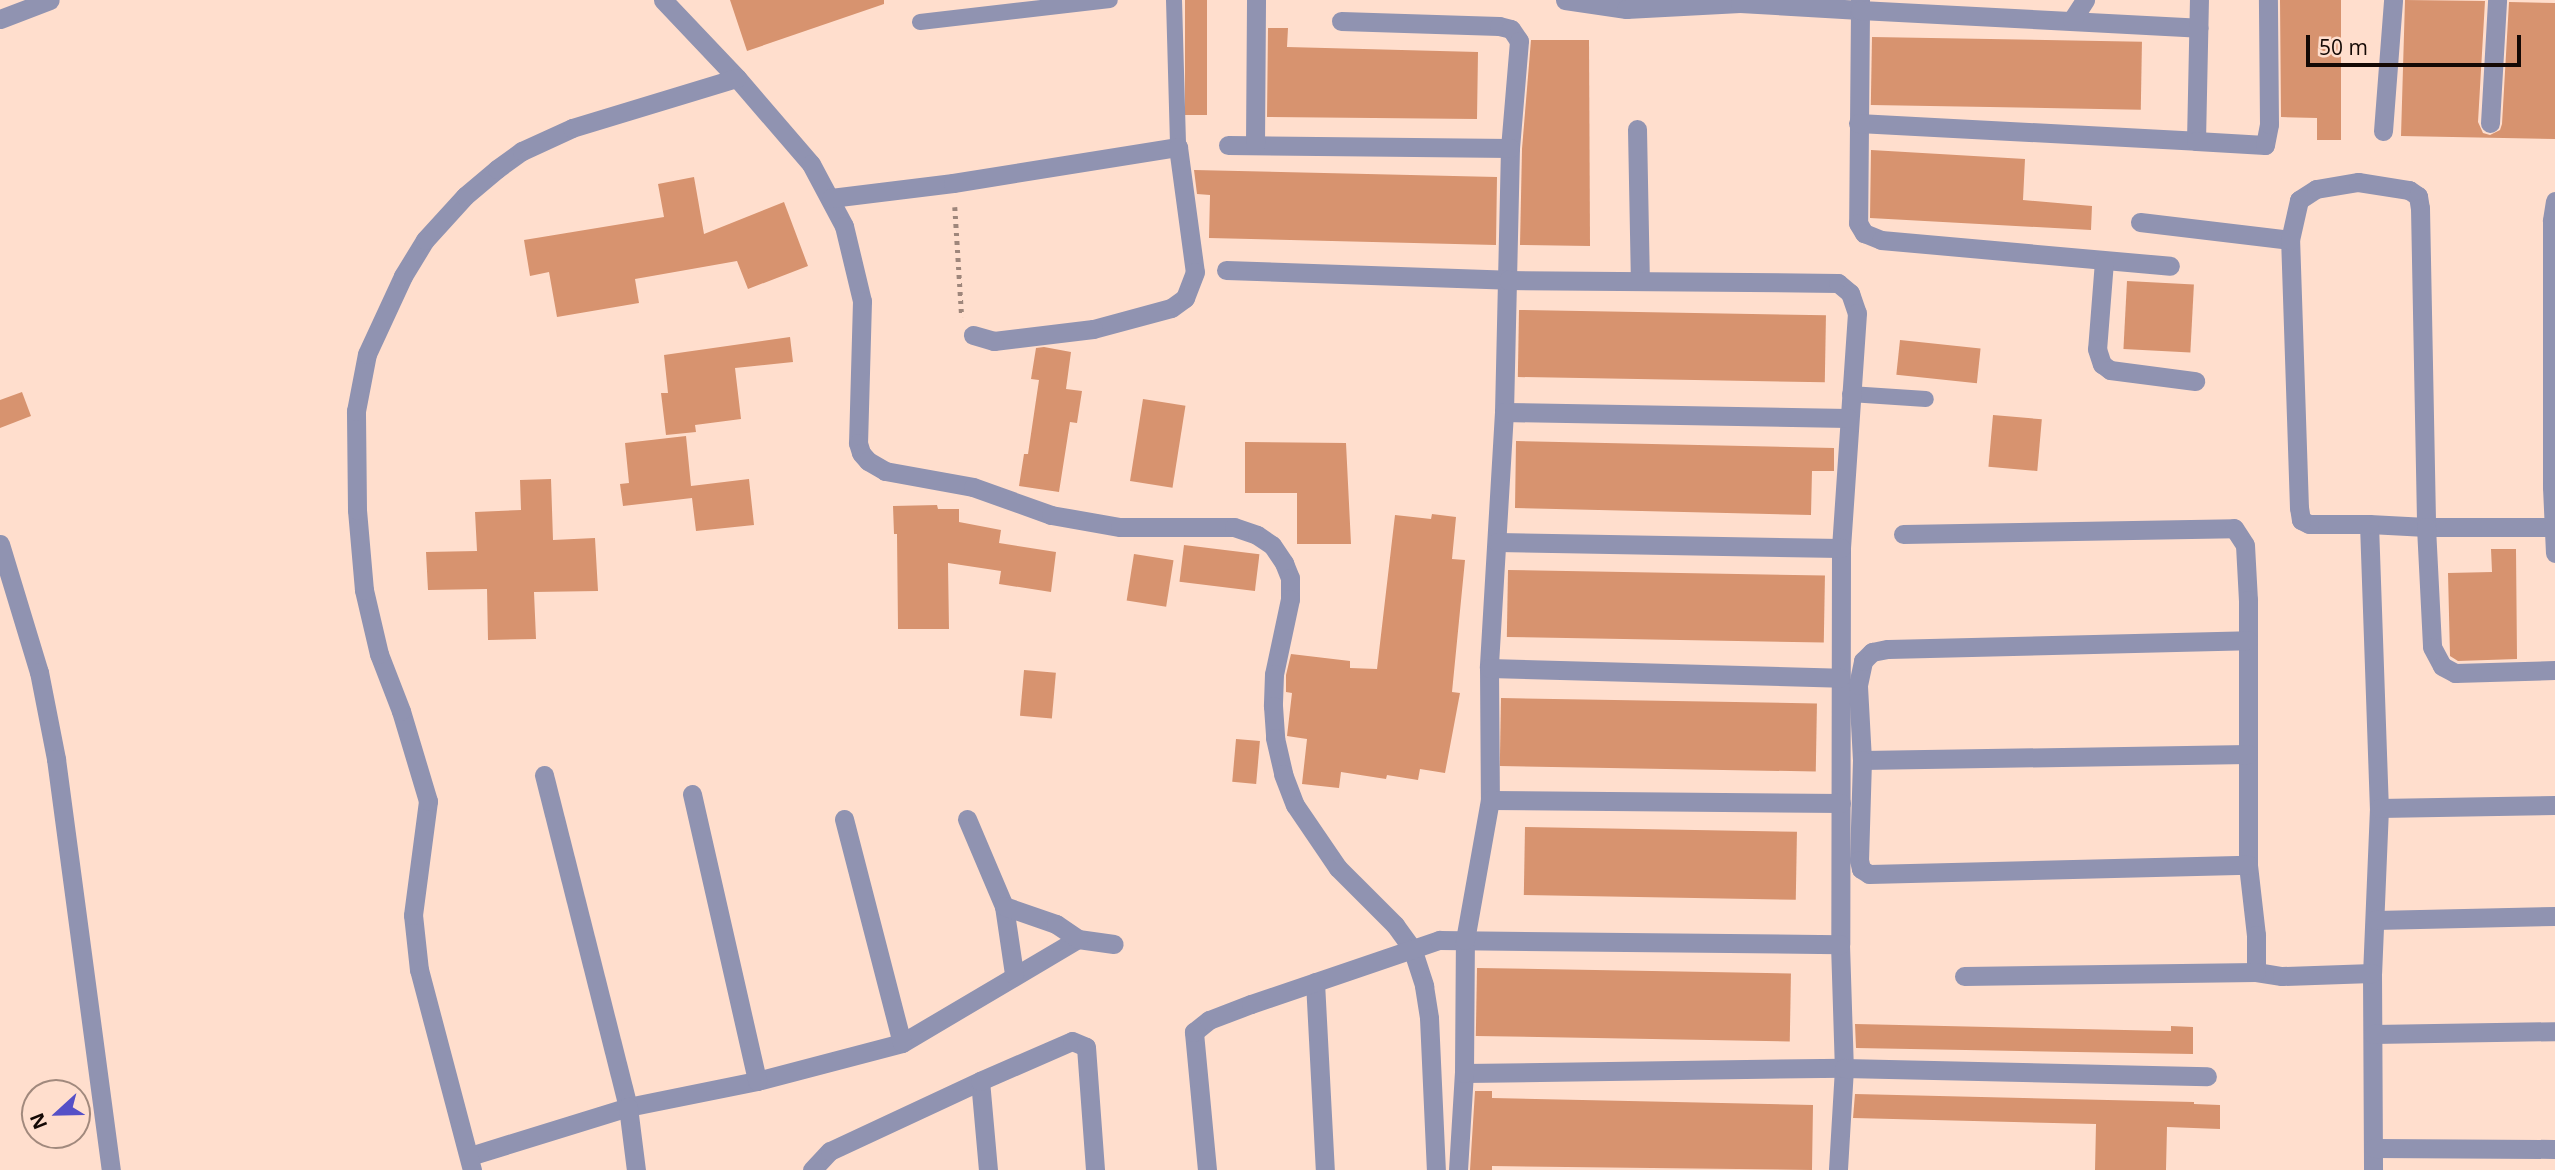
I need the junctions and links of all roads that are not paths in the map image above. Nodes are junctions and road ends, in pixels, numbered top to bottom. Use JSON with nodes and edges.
{"nodes":[{"id":1,"x":50,"y":0,"type":"edge"},
{"id":2,"x":663,"y":0,"type":"edge"},
{"id":3,"x":1110,"y":0,"type":"edge"},
{"id":4,"x":1174,"y":0,"type":"edge"},
{"id":5,"x":1255,"y":0,"type":"edge"},
{"id":6,"x":1565,"y":0,"type":"edge"},
{"id":7,"x":2085,"y":0,"type":"edge"},
{"id":8,"x":2199,"y":0,"type":"edge"},
{"id":9,"x":2267,"y":0,"type":"edge"},
{"id":10,"x":2393,"y":0,"type":"edge"},
{"id":11,"x":2497,"y":0,"type":"edge"},
{"id":12,"x":1740,"y":1,"type":"edge"},
{"id":13,"x":1079,"y":2,"type":"edge"},
{"id":14,"x":1626,"y":5,"type":"edge"},
{"id":15,"x":1860,"y":5,"type":"edge"},
{"id":16,"x":0,"y":19,"type":"edge"},
{"id":17,"x":2072,"y":20,"type":"junction"},
{"id":18,"x":1341,"y":21,"type":"dead end"},
{"id":19,"x":920,"y":22,"type":"dead end"},
{"id":20,"x":2199,"y":28,"type":"junction"},
{"id":21,"x":737,"y":78,"type":"junction"},
{"id":22,"x":1858,"y":123,"type":"junction"},
{"id":23,"x":2490,"y":123,"type":"dead end"},
{"id":24,"x":1637,"y":129,"type":"dead end"},
{"id":25,"x":2384,"y":131,"type":"dead end"},
{"id":26,"x":2196,"y":141,"type":"junction"},
{"id":27,"x":1228,"y":145,"type":"dead end"},
{"id":28,"x":1255,"y":145,"type":"junction"},
{"id":29,"x":1178,"y":148,"type":"junction"},
{"id":30,"x":1510,"y":148,"type":"junction"},
{"id":31,"x":831,"y":198,"type":"junction"},
{"id":32,"x":2555,"y":201,"type":"edge"},
{"id":33,"x":2140,"y":222,"type":"dead end"},
{"id":34,"x":2290,"y":240,"type":"junction"},
{"id":35,"x":2104,"y":261,"type":"junction"},
{"id":36,"x":2170,"y":266,"type":"dead end"},
{"id":37,"x":1226,"y":270,"type":"dead end"},
{"id":38,"x":1507,"y":280,"type":"junction"},
{"id":39,"x":1640,"y":280,"type":"junction"},
{"id":40,"x":972,"y":335,"type":"road end"},
{"id":41,"x":2194,"y":381,"type":"dead end"},
{"id":42,"x":1850,"y":394,"type":"junction"},
{"id":43,"x":1926,"y":399,"type":"dead end"},
{"id":44,"x":1504,"y":412,"type":"junction"},
{"id":45,"x":1848,"y":418,"type":"junction"},
{"id":46,"x":2369,"y":524,"type":"junction"},
{"id":47,"x":2426,"y":527,"type":"junction"},
{"id":48,"x":2554,"y":527,"type":"edge"},
{"id":49,"x":1903,"y":534,"type":"dead end"},
{"id":50,"x":1497,"y":542,"type":"junction"},
{"id":51,"x":0,"y":544,"type":"edge"},
{"id":52,"x":1841,"y":548,"type":"junction"},
{"id":53,"x":2555,"y":554,"type":"edge"},
{"id":54,"x":2248,"y":640,"type":"junction"},
{"id":55,"x":1489,"y":668,"type":"junction"},
{"id":56,"x":2555,"y":670,"type":"edge"},
{"id":57,"x":1840,"y":678,"type":"junction"},
{"id":58,"x":2248,"y":754,"type":"junction"},
{"id":59,"x":1862,"y":760,"type":"junction"},
{"id":60,"x":544,"y":775,"type":"dead end"},
{"id":61,"x":692,"y":794,"type":"dead end"},
{"id":62,"x":1490,"y":800,"type":"junction"},
{"id":63,"x":1841,"y":803,"type":"junction"},
{"id":64,"x":2555,"y":805,"type":"edge"},
{"id":65,"x":2379,"y":808,"type":"junction"},
{"id":66,"x":967,"y":819,"type":"dead end"},
{"id":67,"x":844,"y":820,"type":"dead end"},
{"id":68,"x":2248,"y":865,"type":"junction"},
{"id":69,"x":1004,"y":906,"type":"junction"},
{"id":70,"x":2555,"y":916,"type":"edge"},
{"id":71,"x":2375,"y":920,"type":"junction"},
{"id":72,"x":1078,"y":939,"type":"junction"},
{"id":73,"x":1465,"y":940,"type":"junction"},
{"id":74,"x":1114,"y":944,"type":"dead end"},
{"id":75,"x":1840,"y":944,"type":"junction"},
{"id":76,"x":1412,"y":948,"type":"junction"},
{"id":77,"x":2256,"y":972,"type":"junction"},
{"id":78,"x":2372,"y":973,"type":"junction"},
{"id":79,"x":1014,"y":974,"type":"junction"},
{"id":80,"x":1964,"y":976,"type":"dead end"},
{"id":81,"x":1315,"y":982,"type":"junction"},
{"id":82,"x":2555,"y":1031,"type":"edge"},
{"id":83,"x":2373,"y":1034,"type":"junction"},
{"id":84,"x":902,"y":1042,"type":"junction"},
{"id":85,"x":1844,"y":1068,"type":"junction"},
{"id":86,"x":1464,"y":1073,"type":"junction"},
{"id":87,"x":2207,"y":1076,"type":"dead end"},
{"id":88,"x":757,"y":1081,"type":"junction"},
{"id":89,"x":980,"y":1081,"type":"junction"},
{"id":90,"x":628,"y":1107,"type":"junction"},
{"id":91,"x":2374,"y":1148,"type":"junction"},
{"id":92,"x":2555,"y":1149,"type":"edge"},
{"id":93,"x":471,"y":1163,"type":"edge"},
{"id":94,"x":111,"y":1170,"type":"edge"},
{"id":95,"x":636,"y":1170,"type":"edge"},
{"id":96,"x":812,"y":1170,"type":"edge"},
{"id":97,"x":988,"y":1170,"type":"edge"},
{"id":98,"x":1095,"y":1170,"type":"edge"},
{"id":99,"x":1207,"y":1170,"type":"edge"},
{"id":100,"x":1325,"y":1170,"type":"edge"},
{"id":101,"x":1436,"y":1170,"type":"edge"},
{"id":102,"x":1458,"y":1170,"type":"edge"},
{"id":103,"x":1838,"y":1170,"type":"edge"},
{"id":104,"x":2373,"y":1170,"type":"edge"}],
"edges":[{"from":1,"to":16,"type":"street"},
{"from":2,"to":21,"type":"street"},
{"from":3,"to":13,"type":"lane"},
{"from":4,"to":29,"type":"lane"},
{"from":5,"to":28,"type":"street"},
{"from":6,"to":14,"type":"street"},
{"from":7,"to":17,"type":"street"},
{"from":8,"to":20,"type":"street"},
{"from":9,"to":26,"type":"street"},
{"from":10,"to":25,"type":"street"},
{"from":11,"to":23,"type":"street"},
{"from":12,"to":14,"type":"street"},
{"from":12,"to":15,"type":"street"},
{"from":13,"to":19,"type":"lane"},
{"from":15,"to":17,"type":"street"},
{"from":15,"to":22,"type":"street"},
{"from":17,"to":20,"type":"street"},
{"from":18,"to":30,"type":"street"},
{"from":20,"to":26,"type":"street"},
{"from":21,"to":31,"type":"street"},
{"from":21,"to":93,"type":"street"},
{"from":22,"to":26,"type":"street"},
{"from":22,"to":35,"type":"street"},
{"from":24,"to":39,"type":"street"},
{"from":27,"to":28,"type":"street"},
{"from":28,"to":30,"type":"street"},
{"from":29,"to":31,"type":"street"},
{"from":29,"to":40,"type":"street"},
{"from":30,"to":38,"type":"street"},
{"from":31,"to":76,"type":"street"},
{"from":32,"to":48,"type":"street"},
{"from":33,"to":34,"type":"street"},
{"from":34,"to":46,"type":"street"},
{"from":34,"to":47,"type":"street"},
{"from":35,"to":36,"type":"street"},
{"from":35,"to":41,"type":"street"},
{"from":37,"to":38,"type":"street"},
{"from":38,"to":39,"type":"street"},
{"from":38,"to":44,"type":"street"},
{"from":39,"to":42,"type":"street"},
{"from":42,"to":43,"type":"lane"},
{"from":42,"to":45,"type":"street"},
{"from":44,"to":45,"type":"street"},
{"from":44,"to":50,"type":"street"},
{"from":45,"to":52,"type":"street"},
{"from":46,"to":47,"type":"street"},
{"from":46,"to":65,"type":"street"},
{"from":47,"to":48,"type":"street"},
{"from":47,"to":56,"type":"street"},
{"from":48,"to":53,"type":"street"},
{"from":49,"to":54,"type":"street"},
{"from":50,"to":52,"type":"street"},
{"from":50,"to":55,"type":"street"},
{"from":51,"to":94,"type":"street"},
{"from":52,"to":57,"type":"street"},
{"from":54,"to":58,"type":"street"},
{"from":54,"to":59,"type":"street"},
{"from":55,"to":57,"type":"street"},
{"from":55,"to":62,"type":"street"},
{"from":57,"to":63,"type":"street"},
{"from":58,"to":59,"type":"street"},
{"from":58,"to":68,"type":"street"},
{"from":59,"to":68,"type":"street"},
{"from":60,"to":90,"type":"street"},
{"from":61,"to":88,"type":"street"},
{"from":62,"to":63,"type":"street"},
{"from":62,"to":73,"type":"street"},
{"from":63,"to":75,"type":"street"},
{"from":64,"to":65,"type":"street"},
{"from":65,"to":71,"type":"street"},
{"from":66,"to":69,"type":"street"},
{"from":67,"to":84,"type":"street"},
{"from":68,"to":77,"type":"street"},
{"from":69,"to":72,"type":"street"},
{"from":69,"to":79,"type":"street"},
{"from":70,"to":71,"type":"street"},
{"from":71,"to":78,"type":"street"},
{"from":72,"to":74,"type":"street"},
{"from":72,"to":79,"type":"street"},
{"from":73,"to":75,"type":"street"},
{"from":73,"to":76,"type":"street"},
{"from":73,"to":86,"type":"street"},
{"from":75,"to":85,"type":"street"},
{"from":76,"to":81,"type":"street"},
{"from":76,"to":101,"type":"street"},
{"from":77,"to":78,"type":"street"},
{"from":77,"to":80,"type":"street"},
{"from":78,"to":83,"type":"street"},
{"from":79,"to":84,"type":"street"},
{"from":81,"to":99,"type":"street"},
{"from":81,"to":100,"type":"street"},
{"from":82,"to":83,"type":"street"},
{"from":83,"to":91,"type":"street"},
{"from":84,"to":88,"type":"street"},
{"from":85,"to":86,"type":"street"},
{"from":85,"to":87,"type":"street"},
{"from":85,"to":103,"type":"street"},
{"from":86,"to":102,"type":"street"},
{"from":88,"to":90,"type":"street"},
{"from":89,"to":96,"type":"street"},
{"from":89,"to":97,"type":"street"},
{"from":89,"to":98,"type":"street"},
{"from":90,"to":93,"type":"street"},
{"from":90,"to":95,"type":"street"},
{"from":91,"to":92,"type":"street"},
{"from":91,"to":104,"type":"street"}]}
